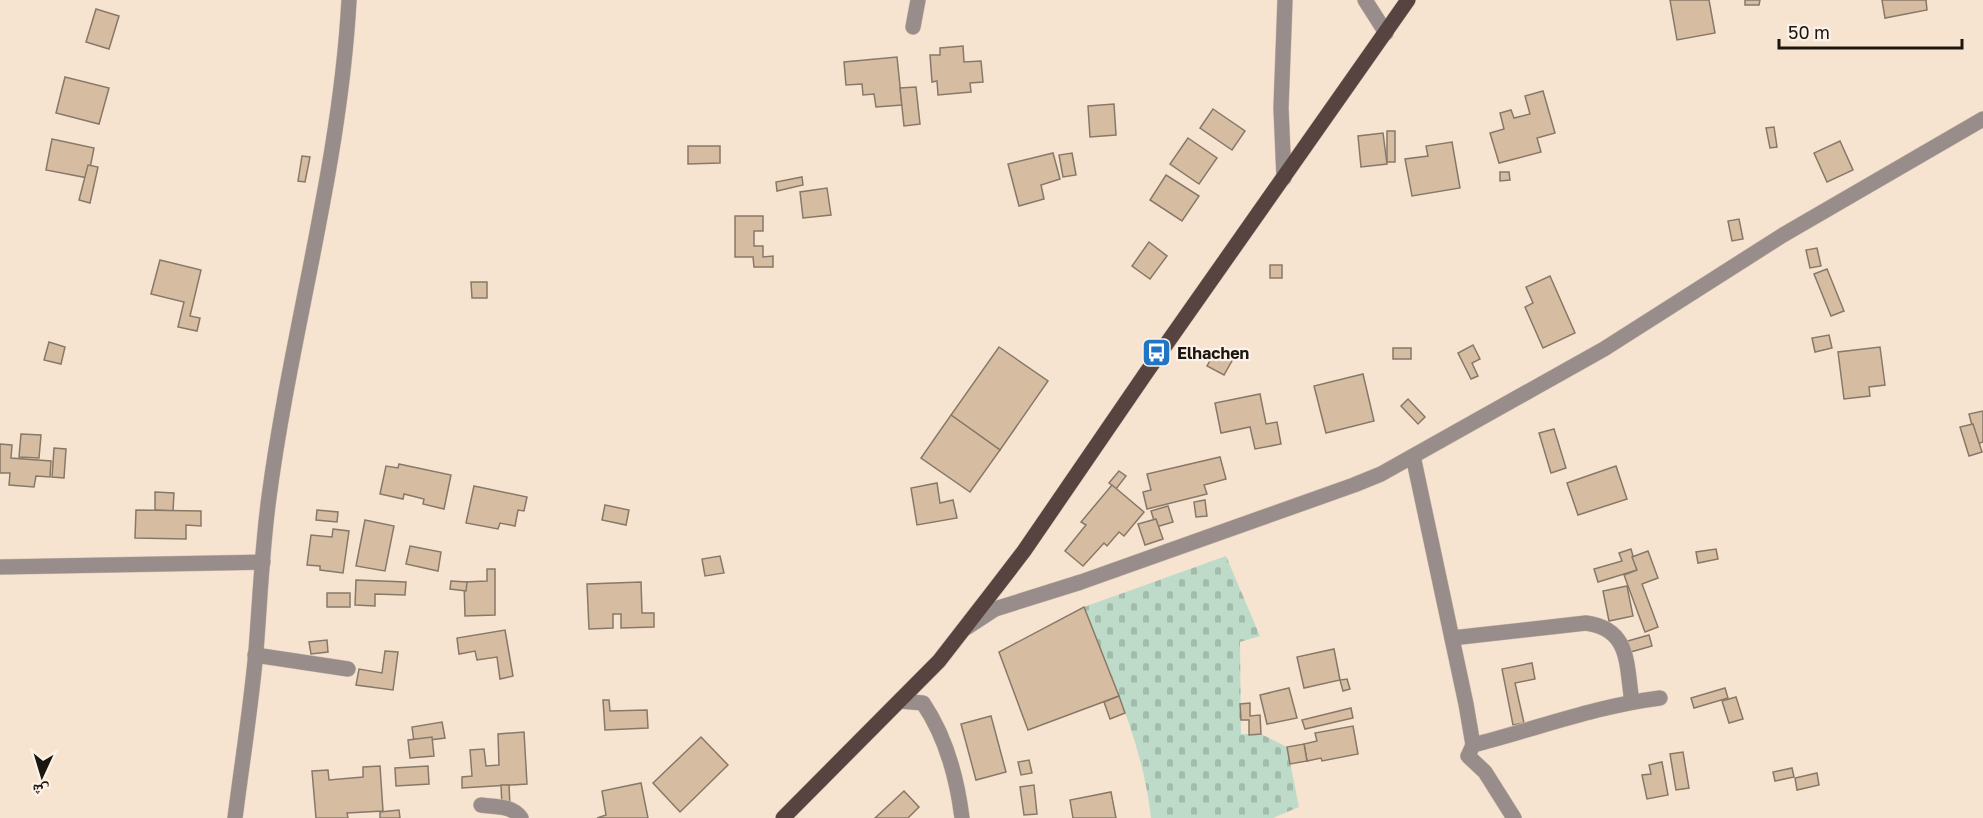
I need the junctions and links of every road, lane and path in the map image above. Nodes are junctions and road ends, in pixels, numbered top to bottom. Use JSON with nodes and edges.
{"nodes":[{"id":1,"x":349,"y":0,"type":"edge"},
{"id":2,"x":918,"y":0,"type":"edge"},
{"id":3,"x":1285,"y":0,"type":"edge"},
{"id":4,"x":1365,"y":0,"type":"edge"},
{"id":5,"x":1408,"y":0,"type":"edge"},
{"id":6,"x":913,"y":27,"type":"dead end"},
{"id":7,"x":1386,"y":33,"type":"junction"},
{"id":8,"x":1983,"y":119,"type":"edge"},
{"id":9,"x":1284,"y":178,"type":"junction"},
{"id":10,"x":1413,"y":456,"type":"junction"},
{"id":11,"x":263,"y":562,"type":"junction"},
{"id":12,"x":0,"y":567,"type":"edge"},
{"id":13,"x":964,"y":629,"type":"junction"},
{"id":14,"x":1452,"y":638,"type":"junction"},
{"id":15,"x":255,"y":654,"type":"junction"},
{"id":16,"x":348,"y":669,"type":"dead end"},
{"id":17,"x":1660,"y":698,"type":"dead end"},
{"id":18,"x":900,"y":701,"type":"junction"},
{"id":19,"x":1632,"y":702,"type":"junction"},
{"id":20,"x":1473,"y":745,"type":"junction"},
{"id":21,"x":482,"y":805,"type":"dead end"},
{"id":22,"x":235,"y":818,"type":"edge"},
{"id":23,"x":521,"y":818,"type":"edge"},
{"id":24,"x":783,"y":818,"type":"edge"},
{"id":25,"x":962,"y":818,"type":"edge"},
{"id":26,"x":1514,"y":818,"type":"edge"}],
"edges":[{"from":1,"to":11,"type":"street"},
{"from":2,"to":6,"type":"street"},
{"from":3,"to":9,"type":"street"},
{"from":4,"to":7,"type":"street"},
{"from":5,"to":7,"type":"main road"},
{"from":7,"to":9,"type":"main road"},
{"from":8,"to":10,"type":"street"},
{"from":9,"to":13,"type":"main road"},
{"from":10,"to":13,"type":"street"},
{"from":10,"to":14,"type":"street"},
{"from":11,"to":12,"type":"street"},
{"from":11,"to":15,"type":"street"},
{"from":13,"to":18,"type":"main road"},
{"from":14,"to":19,"type":"street"},
{"from":14,"to":20,"type":"street"},
{"from":15,"to":16,"type":"street"},
{"from":15,"to":22,"type":"street"},
{"from":17,"to":19,"type":"street"},
{"from":18,"to":24,"type":"main road"},
{"from":18,"to":25,"type":"street"},
{"from":19,"to":20,"type":"street"},
{"from":20,"to":26,"type":"street"},
{"from":21,"to":23,"type":"street"}]}
